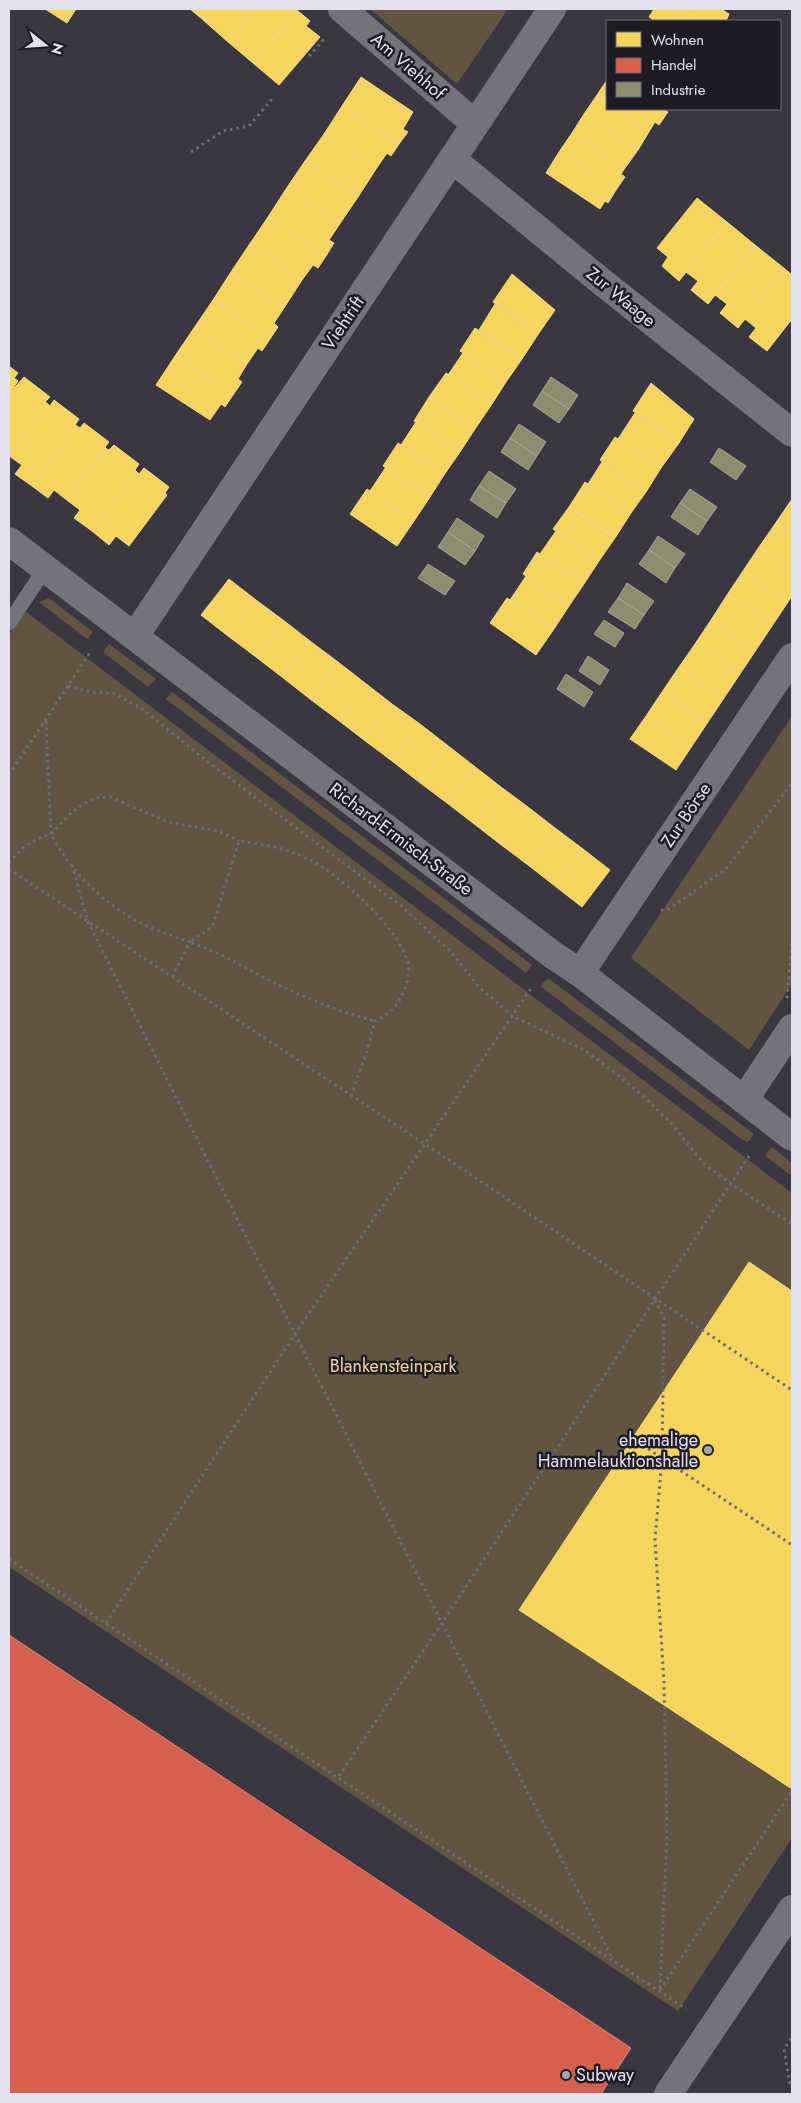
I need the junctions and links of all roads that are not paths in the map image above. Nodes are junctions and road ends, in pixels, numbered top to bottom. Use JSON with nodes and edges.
{"nodes":[{"id":1,"x":342,"y":9,"type":"edge"},
{"id":2,"x":552,"y":9,"type":"edge"},
{"id":3,"x":475,"y":124,"type":"junction"},
{"id":4,"x":452,"y":159,"type":"junction"},
{"id":5,"x":792,"y":433,"type":"edge"},
{"id":6,"x":9,"y":541,"type":"edge"},
{"id":7,"x":45,"y":569,"type":"junction"},
{"id":8,"x":9,"y":624,"type":"edge"},
{"id":9,"x":135,"y":636,"type":"junction"},
{"id":10,"x":792,"y":657,"type":"edge"},
{"id":11,"x":580,"y":973,"type":"junction"},
{"id":12,"x":789,"y":1017,"type":"edge"},
{"id":13,"x":744,"y":1100,"type":"junction"},
{"id":14,"x":792,"y":1137,"type":"edge"},
{"id":15,"x":792,"y":1909,"type":"edge"},
{"id":16,"x":668,"y":2094,"type":"edge"}],
"edges":[{"from":1,"to":3,"type":"street","name":"Am Viehhof"},
{"from":2,"to":3,"type":"street","name":"Viehtrift"},
{"from":3,"to":4,"type":"street","name":"Viehtrift"},
{"from":4,"to":5,"type":"street","name":"Zur Waage"},
{"from":4,"to":9,"type":"street","name":"Viehtrift"},
{"from":6,"to":7,"type":"street","name":"Richard-Ermisch-Straße"},
{"from":7,"to":8,"type":"lane"},
{"from":7,"to":9,"type":"street","name":"Richard-Ermisch-Straße"},
{"from":9,"to":11,"type":"street","name":"Richard-Ermisch-Straße"},
{"from":10,"to":11,"type":"street","name":"Zur Börse"},
{"from":11,"to":13,"type":"street","name":"Richard-Ermisch-Straße"},
{"from":12,"to":13,"type":"street"},
{"from":13,"to":14,"type":"street","name":"Richard-Ermisch-Straße"},
{"from":15,"to":16,"type":"street"}]}
